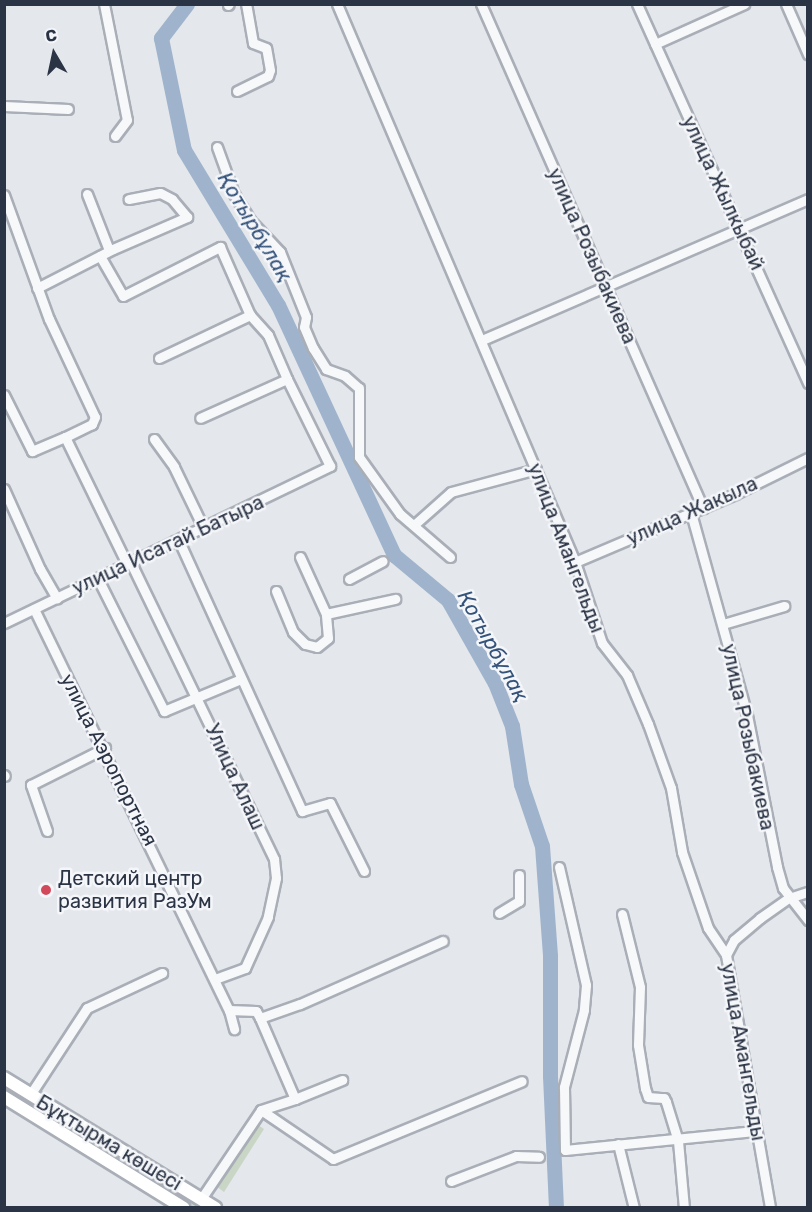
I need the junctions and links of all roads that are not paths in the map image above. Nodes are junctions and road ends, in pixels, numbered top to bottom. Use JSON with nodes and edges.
{"nodes":[{"id":1,"x":104,"y":4,"type":"edge"},
{"id":2,"x":246,"y":4,"type":"edge"},
{"id":3,"x":337,"y":4,"type":"edge"},
{"id":4,"x":481,"y":4,"type":"edge"},
{"id":5,"x":637,"y":4,"type":"edge"},
{"id":6,"x":744,"y":4,"type":"edge"},
{"id":7,"x":786,"y":4,"type":"edge"},
{"id":8,"x":654,"y":44,"type":"junction"},
{"id":9,"x":807,"y":54,"type":"edge"},
{"id":10,"x":237,"y":91,"type":"dead end"},
{"id":11,"x":4,"y":106,"type":"edge"},
{"id":12,"x":68,"y":109,"type":"dead end"},
{"id":13,"x":116,"y":136,"type":"dead end"},
{"id":14,"x":216,"y":147,"type":"dead end"},
{"id":15,"x":87,"y":194,"type":"dead end"},
{"id":16,"x":4,"y":195,"type":"edge"},
{"id":17,"x":129,"y":199,"type":"dead end"},
{"id":18,"x":807,"y":199,"type":"edge"},
{"id":19,"x":741,"y":228,"type":"junction"},
{"id":20,"x":109,"y":250,"type":"junction"},
{"id":21,"x":100,"y":256,"type":"junction"},
{"id":22,"x":604,"y":284,"type":"junction"},
{"id":23,"x":37,"y":288,"type":"junction"},
{"id":24,"x":250,"y":315,"type":"junction"},
{"id":25,"x":482,"y":340,"type":"junction"},
{"id":26,"x":159,"y":358,"type":"dead end"},
{"id":27,"x":287,"y":379,"type":"junction"},
{"id":28,"x":807,"y":382,"type":"edge"},
{"id":29,"x":4,"y":395,"type":"edge"},
{"id":30,"x":200,"y":418,"type":"dead end"},
{"id":31,"x":65,"y":437,"type":"junction"},
{"id":32,"x":154,"y":439,"type":"dead end"},
{"id":33,"x":807,"y":458,"type":"edge"},
{"id":34,"x":536,"y":469,"type":"junction"},
{"id":35,"x":4,"y":489,"type":"edge"},
{"id":36,"x":703,"y":507,"type":"junction"},
{"id":37,"x":691,"y":513,"type":"junction"},
{"id":38,"x":415,"y":524,"type":"junction"},
{"id":39,"x":204,"y":529,"type":"junction"},
{"id":40,"x":179,"y":541,"type":"junction"},
{"id":41,"x":450,"y":556,"type":"dead end"},
{"id":42,"x":300,"y":557,"type":"dead end"},
{"id":43,"x":383,"y":561,"type":"dead end"},
{"id":44,"x":575,"y":562,"type":"junction"},
{"id":45,"x":129,"y":564,"type":"junction"},
{"id":46,"x":98,"y":579,"type":"junction"},
{"id":47,"x":349,"y":579,"type":"dead end"},
{"id":48,"x":276,"y":591,"type":"dead end"},
{"id":49,"x":57,"y":598,"type":"junction"},
{"id":50,"x":395,"y":599,"type":"dead end"},
{"id":51,"x":784,"y":606,"type":"dead end"},
{"id":52,"x":34,"y":609,"type":"junction"},
{"id":53,"x":326,"y":615,"type":"junction"},
{"id":54,"x":4,"y":623,"type":"edge"},
{"id":55,"x":723,"y":624,"type":"junction"},
{"id":56,"x":241,"y":679,"type":"junction"},
{"id":57,"x":198,"y":698,"type":"junction"},
{"id":58,"x":105,"y":748,"type":"junction"},
{"id":59,"x":47,"y":831,"type":"dead end"},
{"id":60,"x":559,"y":867,"type":"dead end"},
{"id":61,"x":364,"y":871,"type":"dead end"},
{"id":62,"x":519,"y":875,"type":"dead end"},
{"id":63,"x":807,"y":892,"type":"edge"},
{"id":64,"x":789,"y":898,"type":"junction"},
{"id":65,"x":499,"y":913,"type":"dead end"},
{"id":66,"x":622,"y":914,"type":"dead end"},
{"id":67,"x":807,"y":920,"type":"edge"},
{"id":68,"x":443,"y":941,"type":"dead end"},
{"id":69,"x":726,"y":955,"type":"junction"},
{"id":70,"x":162,"y":973,"type":"dead end"},
{"id":71,"x":215,"y":979,"type":"junction"},
{"id":72,"x":228,"y":1010,"type":"junction"},
{"id":73,"x":260,"y":1018,"type":"junction"},
{"id":74,"x":234,"y":1029,"type":"dead end"},
{"id":75,"x":4,"y":1078,"type":"edge"},
{"id":76,"x":342,"y":1080,"type":"dead end"},
{"id":77,"x":522,"y":1081,"type":"dead end"},
{"id":78,"x":30,"y":1095,"type":"junction"},
{"id":79,"x":4,"y":1097,"type":"edge"},
{"id":80,"x":295,"y":1099,"type":"junction"},
{"id":81,"x":261,"y":1110,"type":"junction"},
{"id":82,"x":757,"y":1131,"type":"junction"},
{"id":83,"x":678,"y":1141,"type":"junction"},
{"id":84,"x":618,"y":1144,"type":"junction"},
{"id":85,"x":539,"y":1157,"type":"dead end"},
{"id":86,"x":451,"y":1182,"type":"dead end"},
{"id":87,"x":201,"y":1199,"type":"junction"},
{"id":88,"x":184,"y":1208,"type":"edge"},
{"id":89,"x":215,"y":1208,"type":"edge"},
{"id":90,"x":634,"y":1208,"type":"edge"},
{"id":91,"x":684,"y":1208,"type":"edge"},
{"id":92,"x":770,"y":1208,"type":"edge"}],
"edges":[{"from":1,"to":13,"type":"street"},
{"from":2,"to":10,"type":"street"},
{"from":3,"to":25,"type":"street","name":"улица Амангельды"},
{"from":4,"to":22,"type":"street","name":"улица Розыбакиева"},
{"from":5,"to":8,"type":"street","name":"улица Жылкыбай"},
{"from":6,"to":8,"type":"street"},
{"from":7,"to":9,"type":"street"},
{"from":8,"to":19,"type":"street","name":"улица Жылкыбай"},
{"from":11,"to":12,"type":"street"},
{"from":14,"to":38,"type":"street"},
{"from":15,"to":20,"type":"street"},
{"from":16,"to":23,"type":"street"},
{"from":17,"to":20,"type":"street"},
{"from":18,"to":19,"type":"street"},
{"from":19,"to":22,"type":"street"},
{"from":19,"to":28,"type":"street","name":"улица Жылкыбай"},
{"from":20,"to":21,"type":"street"},
{"from":21,"to":23,"type":"street"},
{"from":21,"to":24,"type":"street"},
{"from":22,"to":25,"type":"street"},
{"from":22,"to":36,"type":"street","name":"улица Розыбакиева"},
{"from":23,"to":31,"type":"street"},
{"from":24,"to":26,"type":"street"},
{"from":24,"to":27,"type":"street"},
{"from":25,"to":34,"type":"street","name":"улица Амангельды"},
{"from":27,"to":30,"type":"street"},
{"from":27,"to":39,"type":"street","name":"улица Исатай Батыра"},
{"from":29,"to":31,"type":"street"},
{"from":31,"to":45,"type":"street","name":"Улица Алаш"},
{"from":32,"to":39,"type":"street"},
{"from":33,"to":36,"type":"street","name":"улица Жакыла"},
{"from":34,"to":38,"type":"street"},
{"from":34,"to":44,"type":"street","name":"улица Амангельды"},
{"from":35,"to":49,"type":"street"},
{"from":36,"to":37,"type":"street","name":"улица Жакыла"},
{"from":37,"to":44,"type":"street","name":"улица Жакыла"},
{"from":37,"to":55,"type":"street","name":"улица Розыбакиева"},
{"from":38,"to":41,"type":"street"},
{"from":39,"to":40,"type":"street","name":"улица Исатай Батыра"},
{"from":40,"to":45,"type":"street","name":"улица Исатай Батыра"},
{"from":40,"to":56,"type":"street"},
{"from":42,"to":53,"type":"street"},
{"from":43,"to":47,"type":"street"},
{"from":44,"to":69,"type":"street","name":"улица Амангельды"},
{"from":45,"to":46,"type":"street","name":"улица Исатай Батыра"},
{"from":45,"to":57,"type":"street","name":"Улица Алаш"},
{"from":46,"to":49,"type":"street","name":"улица Исатай Батыра"},
{"from":46,"to":57,"type":"street"},
{"from":48,"to":53,"type":"street"},
{"from":49,"to":52,"type":"street","name":"улица Исатай Батыра"},
{"from":50,"to":53,"type":"street"},
{"from":51,"to":55,"type":"street"},
{"from":52,"to":54,"type":"street","name":"улица Исатай Батыра"},
{"from":52,"to":58,"type":"street","name":"улица Аэропортная"},
{"from":55,"to":64,"type":"street","name":"улица Розыбакиева"},
{"from":56,"to":57,"type":"street"},
{"from":56,"to":61,"type":"street"},
{"from":57,"to":71,"type":"street","name":"Улица Алаш"},
{"from":58,"to":59,"type":"street"},
{"from":58,"to":71,"type":"street","name":"улица Аэропортная"},
{"from":60,"to":84,"type":"street"},
{"from":62,"to":65,"type":"street"},
{"from":63,"to":64,"type":"street"},
{"from":64,"to":67,"type":"street","name":"улица Розыбакиева"},
{"from":64,"to":69,"type":"street"},
{"from":66,"to":83,"type":"street"},
{"from":68,"to":73,"type":"street"},
{"from":69,"to":82,"type":"street","name":"улица Амангельды"},
{"from":70,"to":78,"type":"street"},
{"from":71,"to":72,"type":"street","name":"улица Аэропортная"},
{"from":72,"to":73,"type":"street"},
{"from":72,"to":74,"type":"street","name":"улица Аэропортная"},
{"from":73,"to":80,"type":"street"},
{"from":75,"to":78,"type":"main road","name":"Бұқтырма көшесі"},
{"from":76,"to":80,"type":"street"},
{"from":77,"to":81,"type":"street"},
{"from":78,"to":87,"type":"main road","name":"Бұқтырма көшесі"},
{"from":79,"to":88,"type":"main road","name":"Бұқтырма көшесі"},
{"from":80,"to":81,"type":"street"},
{"from":81,"to":87,"type":"street"},
{"from":82,"to":83,"type":"street"},
{"from":82,"to":92,"type":"street","name":"улица Амангельды"},
{"from":83,"to":84,"type":"street"},
{"from":83,"to":91,"type":"street"},
{"from":84,"to":90,"type":"street"},
{"from":85,"to":86,"type":"street"},
{"from":87,"to":89,"type":"main road","name":"Бұқтырма көшесі"}]}
